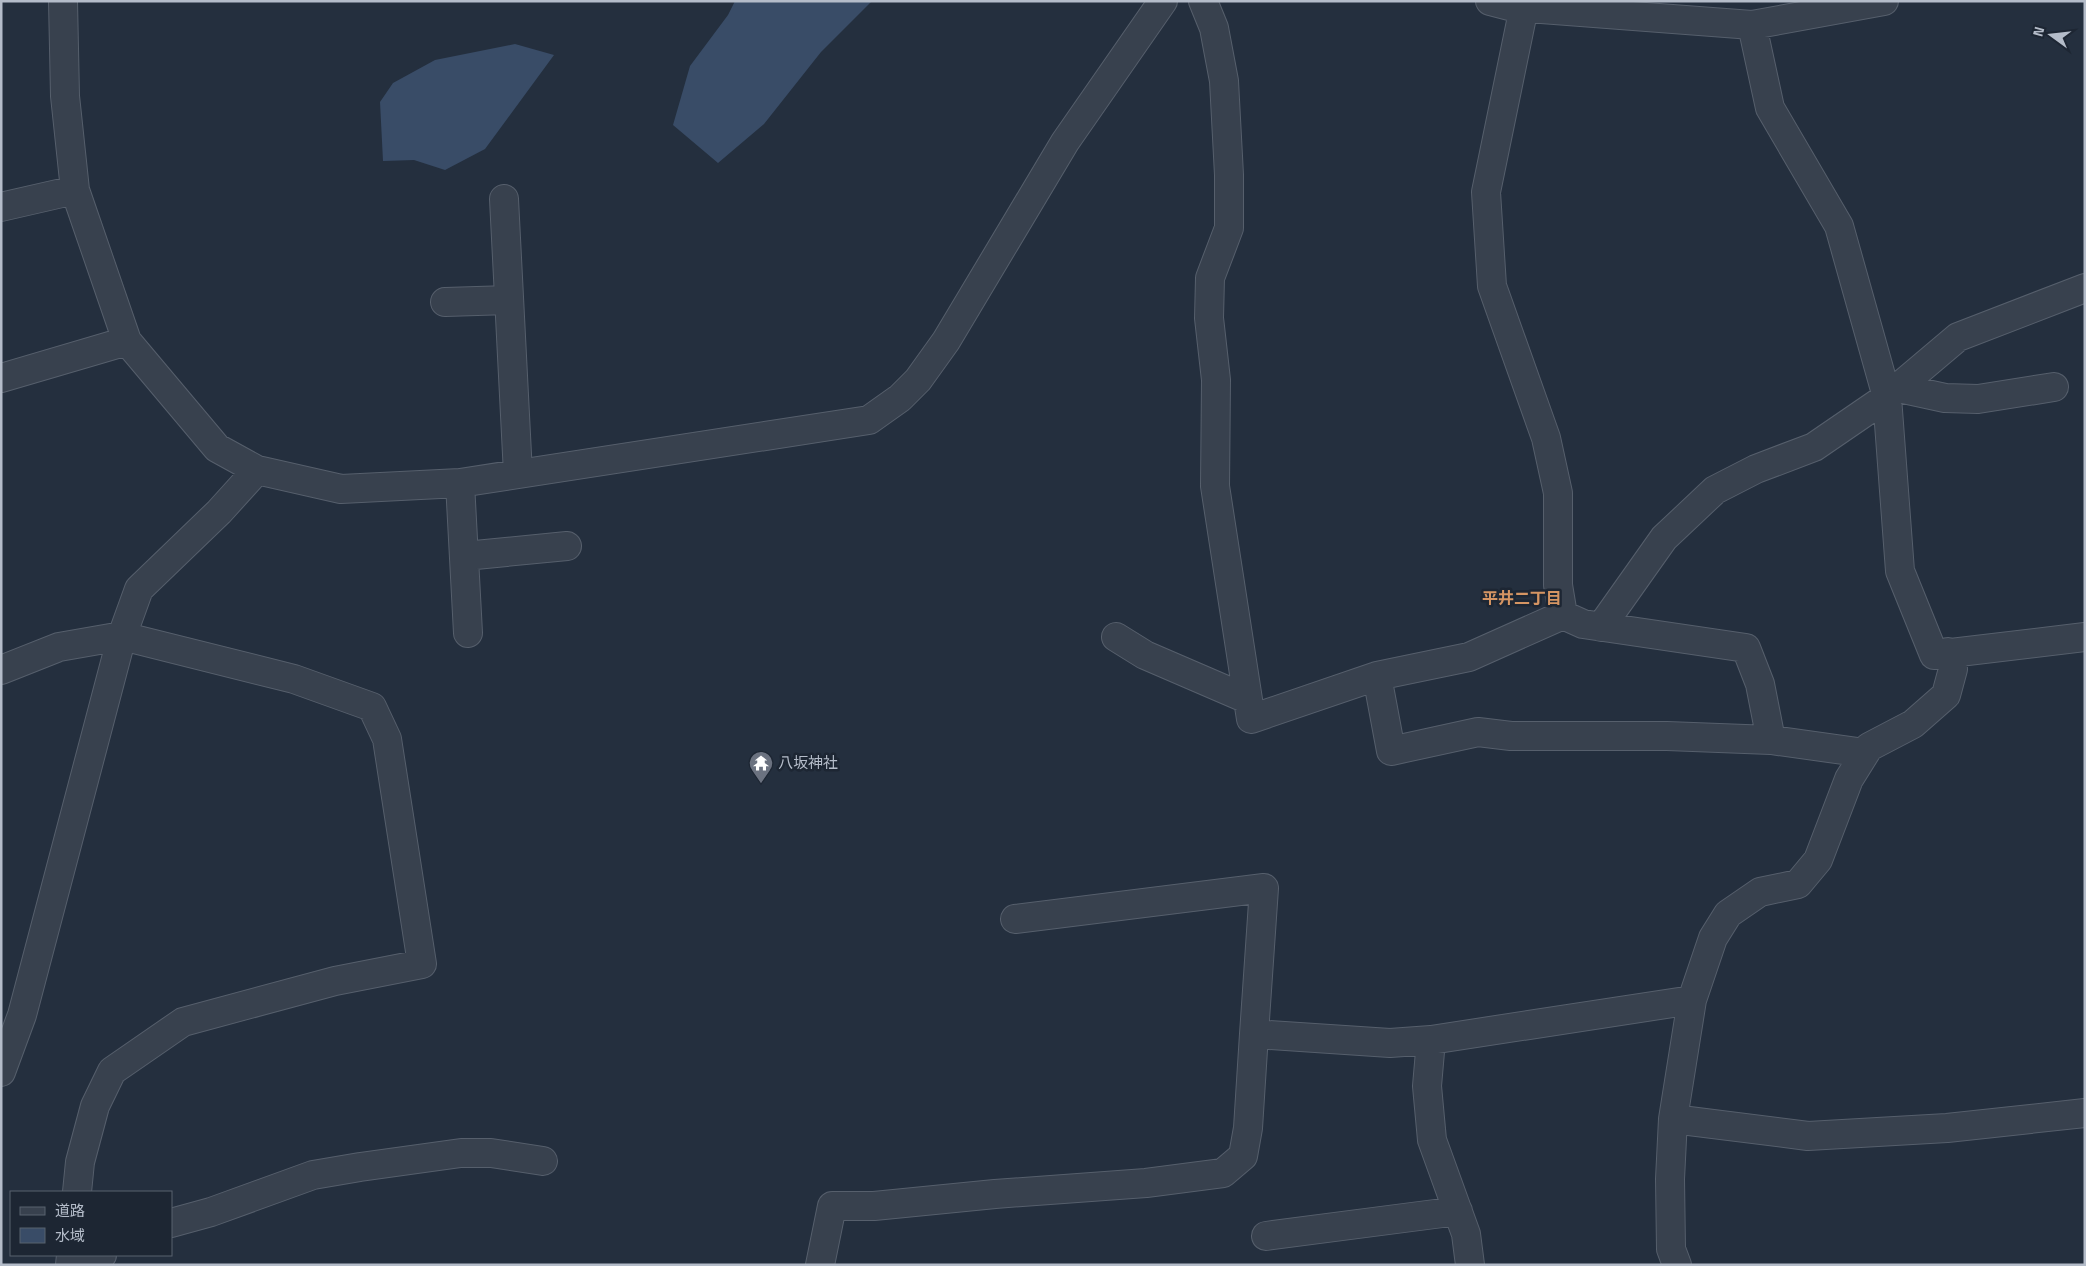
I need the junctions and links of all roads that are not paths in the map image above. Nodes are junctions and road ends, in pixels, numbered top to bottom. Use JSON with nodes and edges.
{"nodes":[{"id":1,"x":63,"y":1,"type":"edge"},
{"id":2,"x":1163,"y":1,"type":"edge"},
{"id":3,"x":1202,"y":1,"type":"edge"},
{"id":4,"x":1884,"y":1,"type":"edge"},
{"id":5,"x":1511,"y":4,"type":"edge"},
{"id":6,"x":1752,"y":25,"type":"junction"},
{"id":7,"x":75,"y":190,"type":"junction"},
{"id":8,"x":504,"y":199,"type":"dead end"},
{"id":9,"x":1,"y":207,"type":"edge"},
{"id":10,"x":2085,"y":288,"type":"edge"},
{"id":11,"x":509,"y":300,"type":"junction"},
{"id":12,"x":445,"y":302,"type":"dead end"},
{"id":13,"x":127,"y":341,"type":"junction"},
{"id":14,"x":1,"y":378,"type":"edge"},
{"id":15,"x":2054,"y":387,"type":"dead end"},
{"id":16,"x":1893,"y":392,"type":"junction"},
{"id":17,"x":257,"y":470,"type":"junction"},
{"id":18,"x":518,"y":474,"type":"junction"},
{"id":19,"x":460,"y":483,"type":"junction"},
{"id":20,"x":567,"y":546,"type":"dead end"},
{"id":21,"x":464,"y":556,"type":"junction"},
{"id":22,"x":1563,"y":615,"type":"junction"},
{"id":23,"x":1601,"y":627,"type":"junction"},
{"id":24,"x":468,"y":633,"type":"dead end"},
{"id":25,"x":122,"y":636,"type":"junction"},
{"id":26,"x":1116,"y":637,"type":"dead end"},
{"id":27,"x":2085,"y":637,"type":"edge"},
{"id":28,"x":1948,"y":652,"type":"junction"},
{"id":29,"x":1,"y":670,"type":"edge"},
{"id":30,"x":1377,"y":676,"type":"junction"},
{"id":31,"x":1247,"y":699,"type":"junction"},
{"id":32,"x":1771,"y":740,"type":"junction"},
{"id":33,"x":1866,"y":753,"type":"junction"},
{"id":34,"x":1015,"y":919,"type":"dead end"},
{"id":35,"x":1692,"y":1000,"type":"junction"},
{"id":36,"x":12,"y":1018,"type":"edge"},
{"id":37,"x":1254,"y":1034,"type":"junction"},
{"id":38,"x":1431,"y":1040,"type":"junction"},
{"id":39,"x":1,"y":1072,"type":"edge"},
{"id":40,"x":2085,"y":1113,"type":"edge"},
{"id":41,"x":1673,"y":1119,"type":"junction"},
{"id":42,"x":542,"y":1161,"type":"dead end"},
{"id":43,"x":77,"y":1191,"type":"edge"},
{"id":44,"x":1458,"y":1211,"type":"junction"},
{"id":45,"x":172,"y":1223,"type":"edge"},
{"id":46,"x":1266,"y":1236,"type":"dead end"},
{"id":47,"x":820,"y":1265,"type":"edge"},
{"id":48,"x":1470,"y":1265,"type":"edge"},
{"id":49,"x":1677,"y":1265,"type":"edge"}],
"edges":[{"from":1,"to":7,"type":"street"},
{"from":2,"to":18,"type":"street"},
{"from":3,"to":31,"type":"street"},
{"from":4,"to":6,"type":"street"},
{"from":5,"to":6,"type":"street"},
{"from":5,"to":22,"type":"street"},
{"from":6,"to":16,"type":"street"},
{"from":7,"to":9,"type":"street"},
{"from":7,"to":13,"type":"street"},
{"from":8,"to":11,"type":"street"},
{"from":10,"to":16,"type":"street"},
{"from":11,"to":12,"type":"street"},
{"from":11,"to":18,"type":"street"},
{"from":13,"to":14,"type":"street"},
{"from":13,"to":17,"type":"street"},
{"from":15,"to":16,"type":"street"},
{"from":16,"to":23,"type":"street"},
{"from":16,"to":28,"type":"street"},
{"from":17,"to":19,"type":"street"},
{"from":17,"to":25,"type":"street"},
{"from":18,"to":19,"type":"street"},
{"from":19,"to":21,"type":"street"},
{"from":20,"to":21,"type":"street"},
{"from":21,"to":24,"type":"street"},
{"from":22,"to":23,"type":"street"},
{"from":22,"to":30,"type":"street"},
{"from":23,"to":32,"type":"street"},
{"from":25,"to":29,"type":"street"},
{"from":25,"to":36,"type":"street"},
{"from":25,"to":43,"type":"street"},
{"from":26,"to":31,"type":"street"},
{"from":27,"to":28,"type":"street"},
{"from":28,"to":33,"type":"street"},
{"from":30,"to":31,"type":"street"},
{"from":30,"to":32,"type":"street"},
{"from":32,"to":33,"type":"street"},
{"from":33,"to":35,"type":"street"},
{"from":34,"to":37,"type":"street"},
{"from":35,"to":38,"type":"street"},
{"from":35,"to":41,"type":"street"},
{"from":36,"to":39,"type":"street"},
{"from":37,"to":38,"type":"street"},
{"from":37,"to":47,"type":"street"},
{"from":38,"to":44,"type":"street"},
{"from":40,"to":41,"type":"street"},
{"from":41,"to":49,"type":"street"},
{"from":42,"to":45,"type":"street"},
{"from":44,"to":46,"type":"street"},
{"from":44,"to":48,"type":"street"}]}
